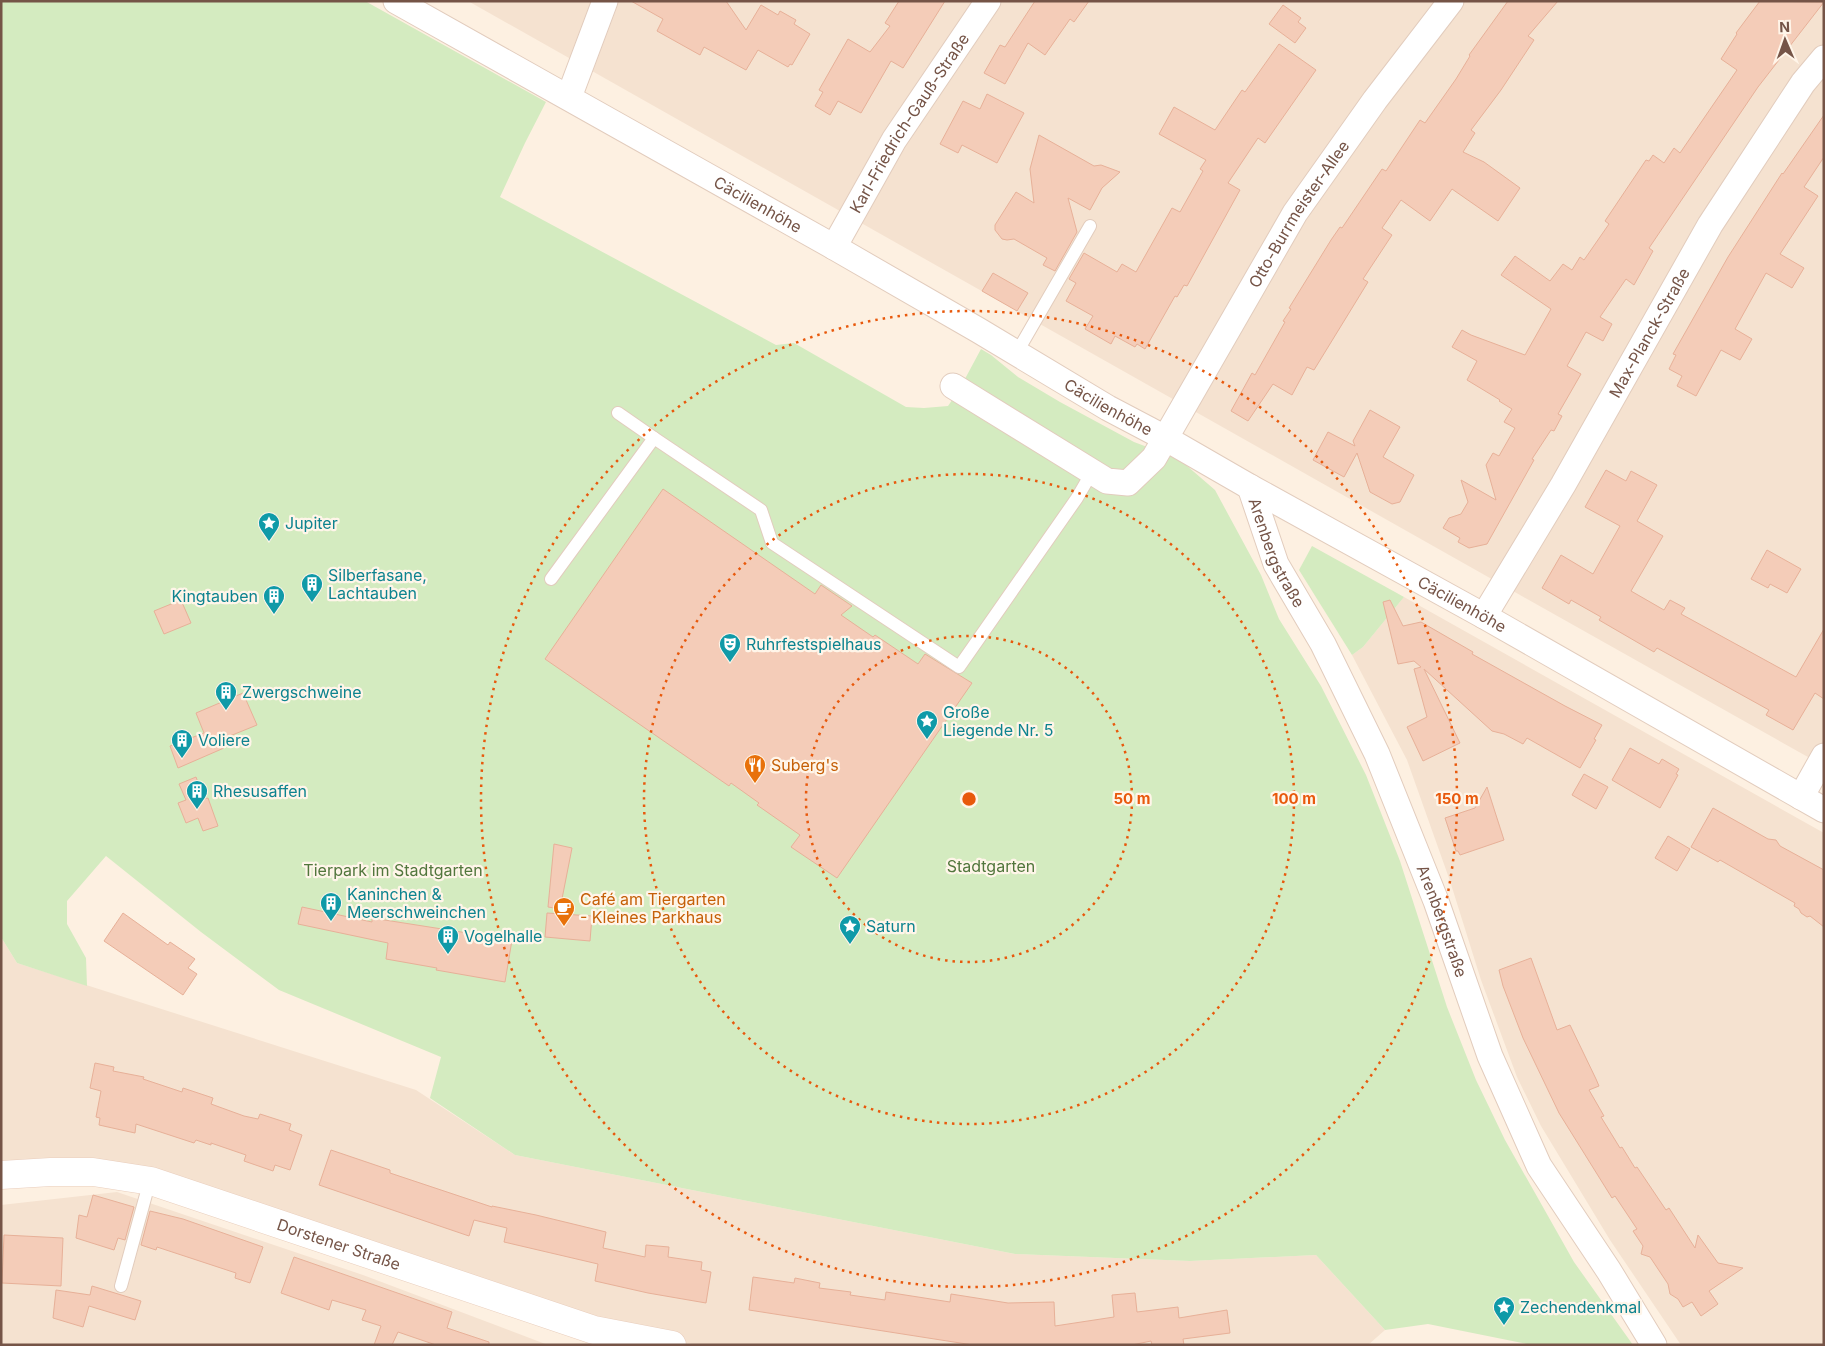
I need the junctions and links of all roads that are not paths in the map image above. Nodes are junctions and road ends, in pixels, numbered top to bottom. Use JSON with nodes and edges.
{"nodes":[{"id":1,"x":396,"y":1,"type":"edge"},
{"id":2,"x":605,"y":1,"type":"edge"},
{"id":3,"x":988,"y":1,"type":"edge"},
{"id":4,"x":1451,"y":1,"type":"edge"},
{"id":5,"x":1824,"y":58,"type":"edge"},
{"id":6,"x":569,"y":97,"type":"junction"},
{"id":7,"x":1090,"y":226,"type":"dead end"},
{"id":8,"x":834,"y":247,"type":"junction"},
{"id":9,"x":1016,"y":354,"type":"junction"},
{"id":10,"x":953,"y":386,"type":"dead end"},
{"id":11,"x":618,"y":413,"type":"dead end"},
{"id":12,"x":654,"y":438,"type":"junction"},
{"id":13,"x":1166,"y":438,"type":"junction"},
{"id":14,"x":1092,"y":472,"type":"junction"},
{"id":15,"x":1250,"y":487,"type":"junction"},
{"id":16,"x":551,"y":579,"type":"dead end"},
{"id":17,"x":1484,"y":616,"type":"junction"},
{"id":18,"x":1824,"y":756,"type":"edge"},
{"id":19,"x":1800,"y":797,"type":"junction"},
{"id":20,"x":1824,"y":810,"type":"edge"},
{"id":21,"x":1,"y":1176,"type":"edge"},
{"id":22,"x":151,"y":1181,"type":"junction"},
{"id":23,"x":121,"y":1286,"type":"dead end"},
{"id":24,"x":672,"y":1345,"type":"edge"},
{"id":25,"x":1654,"y":1345,"type":"edge"}],
"edges":[{"from":1,"to":6,"type":"street","name":"Cäcilienhöhe"},
{"from":2,"to":6,"type":"street"},
{"from":3,"to":8,"type":"street","name":"Karl-Friedrich-Gauß-Straße"},
{"from":4,"to":13,"type":"street","name":"Otto-Burrmeister-Allee"},
{"from":5,"to":17,"type":"street","name":"Max-Planck-Straße"},
{"from":6,"to":8,"type":"street","name":"Cäcilienhöhe"},
{"from":7,"to":9,"type":"lane"},
{"from":8,"to":9,"type":"street","name":"Cäcilienhöhe"},
{"from":9,"to":13,"type":"street","name":"Cäcilienhöhe"},
{"from":10,"to":14,"type":"street"},
{"from":11,"to":12,"type":"lane"},
{"from":12,"to":14,"type":"lane"},
{"from":12,"to":16,"type":"lane"},
{"from":13,"to":14,"type":"street","name":"Otto-Burrmeister-Allee"},
{"from":13,"to":15,"type":"street","name":"Cäcilienhöhe"},
{"from":15,"to":17,"type":"street","name":"Cäcilienhöhe"},
{"from":15,"to":25,"type":"street","name":"Arenbergstraße"},
{"from":17,"to":19,"type":"street","name":"Cäcilienhöhe"},
{"from":18,"to":19,"type":"street"},
{"from":19,"to":20,"type":"street","name":"Cäcilienhöhe"},
{"from":21,"to":22,"type":"main road","name":"Dorstener Straße"},
{"from":22,"to":23,"type":"lane"},
{"from":22,"to":24,"type":"main road","name":"Dorstener Straße"}]}
